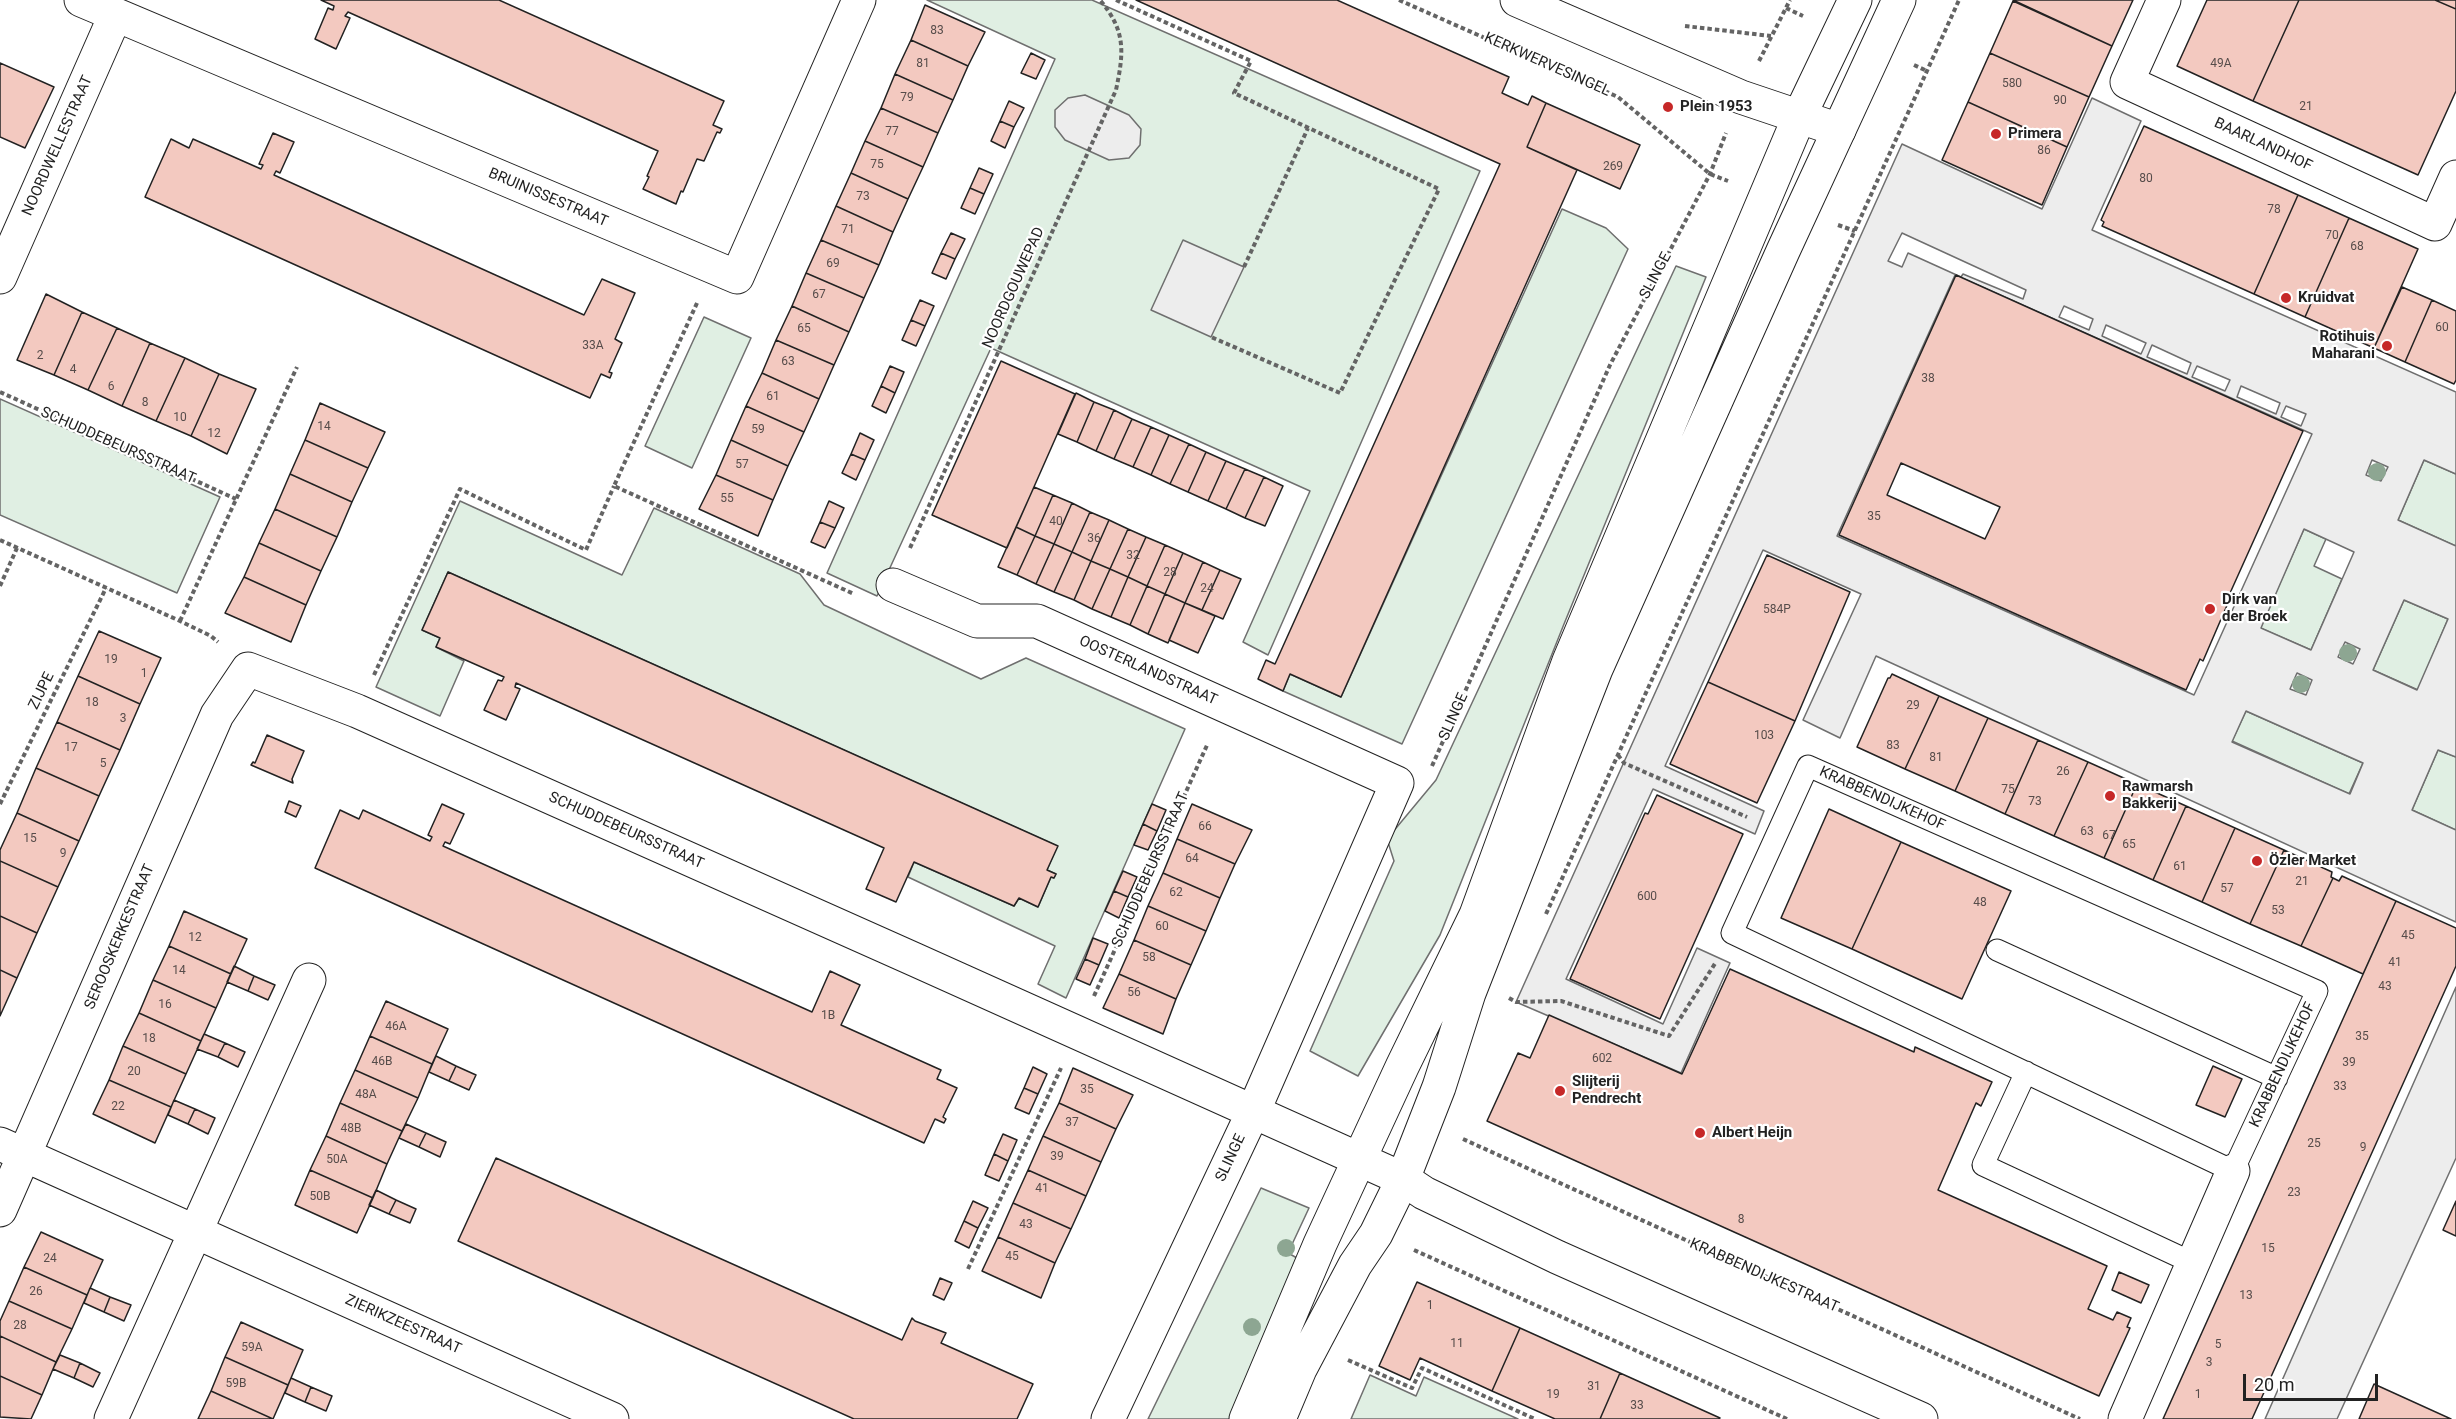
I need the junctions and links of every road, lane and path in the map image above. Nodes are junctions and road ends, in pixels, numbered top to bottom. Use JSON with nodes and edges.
{"nodes":[{"id":1,"x":81,"y":0,"type":"edge"},
{"id":2,"x":859,"y":0,"type":"edge"},
{"id":3,"x":1100,"y":0,"type":"edge"},
{"id":4,"x":1116,"y":0,"type":"edge"},
{"id":5,"x":1399,"y":0,"type":"edge"},
{"id":6,"x":1517,"y":0,"type":"edge"},
{"id":7,"x":1790,"y":0,"type":"edge"},
{"id":8,"x":1855,"y":0,"type":"edge"},
{"id":9,"x":1899,"y":0,"type":"edge"},
{"id":10,"x":1959,"y":0,"type":"edge"},
{"id":11,"x":2164,"y":0,"type":"edge"},
{"id":12,"x":115,"y":16,"type":"junction"},
{"id":13,"x":1741,"y":97,"type":"junction"},
{"id":14,"x":1800,"y":115,"type":"junction"},
{"id":15,"x":1308,"y":128,"type":"junction"},
{"id":16,"x":1839,"y":130,"type":"junction"},
{"id":17,"x":1896,"y":144,"type":"junction"},
{"id":18,"x":1902,"y":144,"type":"dead end"},
{"id":19,"x":1710,"y":174,"type":"junction"},
{"id":20,"x":2456,"y":177,"type":"edge"},
{"id":21,"x":714,"y":267,"type":"junction"},
{"id":22,"x":1244,"y":267,"type":"dead end"},
{"id":23,"x":0,"y":277,"type":"edge"},
{"id":24,"x":1211,"y":337,"type":"dead end"},
{"id":25,"x":297,"y":367,"type":"dead end"},
{"id":26,"x":0,"y":392,"type":"edge"},
{"id":27,"x":614,"y":486,"type":"junction"},
{"id":28,"x":236,"y":499,"type":"junction"},
{"id":29,"x":0,"y":540,"type":"edge"},
{"id":30,"x":17,"y":548,"type":"junction"},
{"id":31,"x":893,"y":585,"type":"junction"},
{"id":32,"x":0,"y":586,"type":"edge"},
{"id":33,"x":106,"y":588,"type":"junction"},
{"id":34,"x":180,"y":621,"type":"junction"},
{"id":35,"x":248,"y":669,"type":"junction"},
{"id":36,"x":1225,"y":705,"type":"junction"},
{"id":37,"x":357,"y":711,"type":"junction"},
{"id":38,"x":1618,"y":755,"type":"junction"},
{"id":39,"x":1396,"y":783,"type":"junction"},
{"id":40,"x":0,"y":804,"type":"edge"},
{"id":41,"x":1777,"y":834,"type":"junction"},
{"id":42,"x":1542,"y":924,"type":"dead end"},
{"id":43,"x":1997,"y":950,"type":"dead end"},
{"id":44,"x":1719,"y":958,"type":"dead end"},
{"id":45,"x":309,"y":980,"type":"dead end"},
{"id":46,"x":1513,"y":988,"type":"dead end"},
{"id":47,"x":1509,"y":998,"type":"junction"},
{"id":48,"x":1504,"y":1008,"type":"dead end"},
{"id":49,"x":1077,"y":1034,"type":"junction"},
{"id":50,"x":2026,"y":1072,"type":"junction"},
{"id":51,"x":2277,"y":1078,"type":"junction"},
{"id":52,"x":1254,"y":1110,"type":"junction"},
{"id":53,"x":1459,"y":1138,"type":"dead end"},
{"id":54,"x":13,"y":1149,"type":"edge"},
{"id":55,"x":1360,"y":1160,"type":"junction"},
{"id":56,"x":2233,"y":1171,"type":"junction"},
{"id":57,"x":1403,"y":1179,"type":"junction"},
{"id":58,"x":0,"y":1210,"type":"edge"},
{"id":59,"x":195,"y":1231,"type":"junction"},
{"id":60,"x":1411,"y":1248,"type":"dead end"},
{"id":61,"x":2193,"y":1263,"type":"junction"},
{"id":62,"x":968,"y":1269,"type":"dead end"},
{"id":63,"x":1352,"y":1349,"type":"dead end"},
{"id":64,"x":1348,"y":1360,"type":"junction"},
{"id":65,"x":1343,"y":1370,"type":"dead end"},
{"id":66,"x":111,"y":1419,"type":"edge"},
{"id":67,"x":612,"y":1419,"type":"edge"},
{"id":68,"x":1108,"y":1419,"type":"edge"},
{"id":69,"x":1246,"y":1419,"type":"edge"},
{"id":70,"x":1279,"y":1419,"type":"edge"},
{"id":71,"x":1535,"y":1419,"type":"edge"},
{"id":72,"x":1787,"y":1419,"type":"edge"},
{"id":73,"x":1921,"y":1419,"type":"edge"},
{"id":74,"x":2080,"y":1419,"type":"edge"},
{"id":75,"x":2125,"y":1419,"type":"edge"}],
"edges":[{"from":1,"to":12,"type":"street","name":"BRUINISSESTRAAT"},
{"from":2,"to":21,"type":"street","name":"BRUINISSESTRAAT"},
{"from":3,"to":31,"type":"path","name":"NOORDGOUWEPAD"},
{"from":4,"to":15,"type":"path"},
{"from":5,"to":19,"type":"path","name":"KERKWERVESINGEL"},
{"from":6,"to":13,"type":"street"},
{"from":7,"to":13,"type":"path","name":"SLINGE"},
{"from":8,"to":14,"type":"street"},
{"from":9,"to":16,"type":"street"},
{"from":10,"to":17,"type":"path"},
{"from":11,"to":20,"type":"street","name":"BAARLANDHOF"},
{"from":12,"to":21,"type":"street","name":"BRUINISSESTRAAT"},
{"from":12,"to":23,"type":"street","name":"NOORDWELLESTRAAT"},
{"from":13,"to":14,"type":"street"},
{"from":13,"to":19,"type":"path","name":"SLINGE"},
{"from":14,"to":16,"type":"street"},
{"from":14,"to":55,"type":"street"},
{"from":15,"to":22,"type":"path"},
{"from":15,"to":24,"type":"path"},
{"from":16,"to":57,"type":"street"},
{"from":17,"to":18,"type":"path"},
{"from":17,"to":38,"type":"path"},
{"from":19,"to":39,"type":"path","name":"SLINGE"},
{"from":21,"to":27,"type":"path"},
{"from":25,"to":28,"type":"path"},
{"from":26,"to":28,"type":"path","name":"SCHUDDEBEURSSTRAAT"},
{"from":27,"to":31,"type":"path","name":"NOORDGOUWEPAD"},
{"from":27,"to":37,"type":"path"},
{"from":28,"to":34,"type":"path"},
{"from":29,"to":30,"type":"path"},
{"from":30,"to":32,"type":"path"},
{"from":30,"to":33,"type":"path"},
{"from":31,"to":36,"type":"street","name":"OOSTERLANDSTRAAT"},
{"from":33,"to":34,"type":"path"},
{"from":33,"to":40,"type":"path","name":"ZIJPE"},
{"from":34,"to":35,"type":"path"},
{"from":35,"to":37,"type":"street","name":"SCHUDDEBEURSSTRAAT"},
{"from":35,"to":54,"type":"street","name":"SEROOSKERKESTRAAT"},
{"from":36,"to":39,"type":"street","name":"OOSTERLANDSTRAAT"},
{"from":36,"to":49,"type":"path","name":"SCHUDDEBEURSSTRAAT"},
{"from":37,"to":49,"type":"street","name":"SCHUDDEBEURSSTRAAT"},
{"from":38,"to":41,"type":"path"},
{"from":38,"to":42,"type":"path"},
{"from":39,"to":52,"type":"street","name":"SLINGE"},
{"from":41,"to":50,"type":"lane","name":"KRABBENDIJKEHOF"},
{"from":41,"to":51,"type":"lane","name":"KRABBENDIJKEHOF"},
{"from":43,"to":51,"type":"lane"},
{"from":44,"to":47,"type":"path"},
{"from":45,"to":59,"type":"street"},
{"from":46,"to":47,"type":"path"},
{"from":47,"to":48,"type":"path"},
{"from":49,"to":52,"type":"street","name":"SCHUDDEBEURSSTRAAT"},
{"from":49,"to":62,"type":"path","name":"SCHUDDEBEURSSTRAAT"},
{"from":50,"to":56,"type":"lane","name":"KRABBENDIJKEHOF"},
{"from":50,"to":61,"type":"lane"},
{"from":51,"to":56,"type":"lane","name":"KRABBENDIJKEHOF"},
{"from":52,"to":55,"type":"street","name":"SCHUDDEBEURSSTRAAT"},
{"from":52,"to":68,"type":"street","name":"SLINGE"},
{"from":53,"to":74,"type":"path","name":"KRABBENDIJKESTRAAT"},
{"from":54,"to":58,"type":"street","name":"SEROOSKERKESTRAAT"},
{"from":54,"to":59,"type":"street","name":"ZIERIKZEESTRAAT"},
{"from":55,"to":57,"type":"street","name":"SCHUDDEBEURSSTRAAT"},
{"from":55,"to":69,"type":"street"},
{"from":56,"to":61,"type":"street","name":"KRABBENDIJKEHOF"},
{"from":57,"to":70,"type":"street"},
{"from":57,"to":73,"type":"street"},
{"from":59,"to":66,"type":"street"},
{"from":59,"to":67,"type":"street","name":"ZIERIKZEESTRAAT"},
{"from":60,"to":72,"type":"path"},
{"from":61,"to":75,"type":"street","name":"KRABBENDIJKEHOF"},
{"from":63,"to":64,"type":"path"},
{"from":64,"to":65,"type":"path"},
{"from":64,"to":71,"type":"path"}]}
